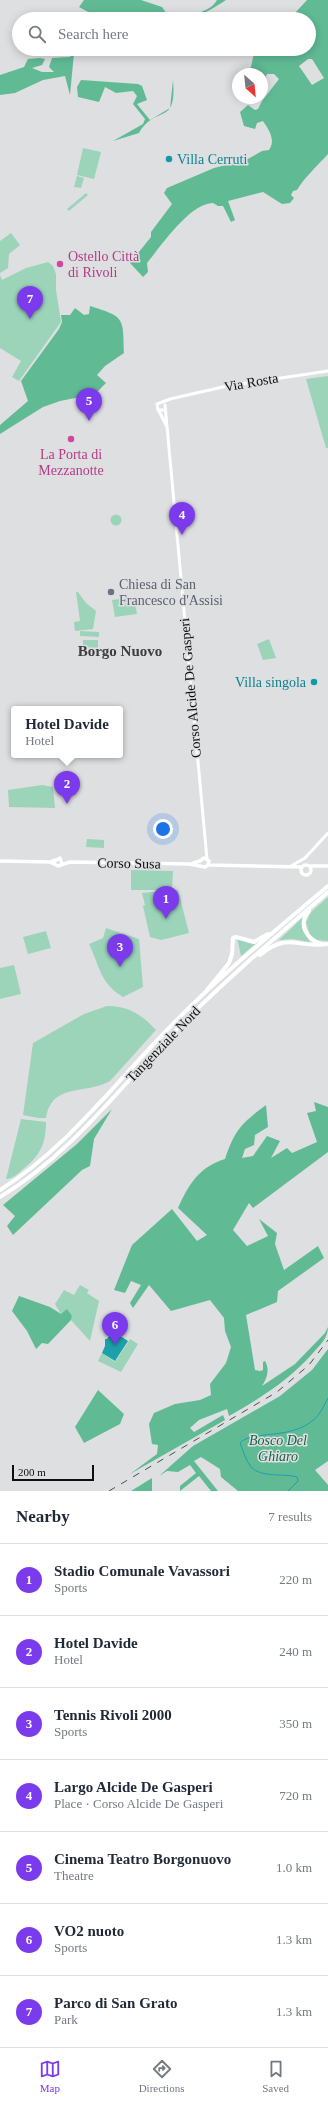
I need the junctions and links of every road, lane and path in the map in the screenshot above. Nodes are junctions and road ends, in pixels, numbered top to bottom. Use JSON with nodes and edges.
{"nodes":[{"id":1,"x":328,"y":371,"type":"edge"},
{"id":2,"x":176,"y":398,"type":"junction"},
{"id":3,"x":162,"y":402,"type":"junction"},
{"id":4,"x":165,"y":405,"type":"junction"},
{"id":5,"x":164,"y":410,"type":"junction"},
{"id":6,"x":159,"y":411,"type":"junction"},
{"id":7,"x":167,"y":428,"type":"junction"},
{"id":8,"x":328,"y":833,"type":"edge"},
{"id":9,"x":1,"y":861,"type":"edge"},
{"id":10,"x":205,"y":861,"type":"junction"},
{"id":11,"x":55,"y":862,"type":"junction"},
{"id":12,"x":62,"y":862,"type":"junction"},
{"id":13,"x":292,"y":866,"type":"junction"},
{"id":14,"x":328,"y":866,"type":"edge"},
{"id":15,"x":302,"y":868,"type":"junction"},
{"id":16,"x":310,"y":868,"type":"junction"},
{"id":17,"x":328,"y":886,"type":"edge"},
{"id":18,"x":328,"y":893,"type":"edge"},
{"id":19,"x":295,"y":914,"type":"junction"},
{"id":20,"x":322,"y":944,"type":"junction"},
{"id":21,"x":328,"y":944,"type":"edge"},
{"id":22,"x":246,"y":964,"type":"junction"},
{"id":23,"x":206,"y":993,"type":"junction"},
{"id":24,"x":0,"y":1190,"type":"edge"},
{"id":25,"x":0,"y":1197,"type":"edge"}],
"edges":[{"from":1,"to":2,"type":"street","name":"Via Rosta"},
{"from":2,"to":3,"type":"street","name":"Via Rosta"},
{"from":2,"to":4,"type":"street","name":"Via Rosta"},
{"from":3,"to":4,"type":"street"},
{"from":3,"to":6,"type":"street"},
{"from":4,"to":5,"type":"street"},
{"from":5,"to":6,"type":"street"},
{"from":5,"to":7,"type":"street","name":"Corso Alcide De Gasperi"},
{"from":6,"to":7,"type":"street","name":"Corso Alcide De Gasperi"},
{"from":7,"to":10,"type":"street","name":"Corso Alcide De Gasperi"},
{"from":8,"to":13,"type":"street"},
{"from":9,"to":11,"type":"main road"},
{"from":10,"to":12,"type":"main road","name":"Corso Susa"},
{"from":10,"to":13,"type":"main road","name":"Corso Susa"},
{"from":11,"to":12,"type":"main road"},
{"from":11,"to":12,"type":"main road"},
{"from":13,"to":15,"type":"main road","name":"Corso Susa"},
{"from":14,"to":16,"type":"main road"},
{"from":15,"to":16,"type":"main road"},
{"from":15,"to":16,"type":"main road"},
{"from":17,"to":19,"type":"highway","name":"Tangenziale Nord"},
{"from":18,"to":20,"type":"highway"},
{"from":18,"to":22,"type":"highway","name":"Tangenziale Nord"},
{"from":19,"to":23,"type":"highway","name":"Tangenziale Nord"},
{"from":19,"to":23,"type":"highway"},
{"from":20,"to":21,"type":"highway"},
{"from":20,"to":22,"type":"highway"},
{"from":22,"to":25,"type":"highway","name":"Tangenziale Nord"},
{"from":23,"to":24,"type":"highway","name":"Tangenziale Nord"}]}
